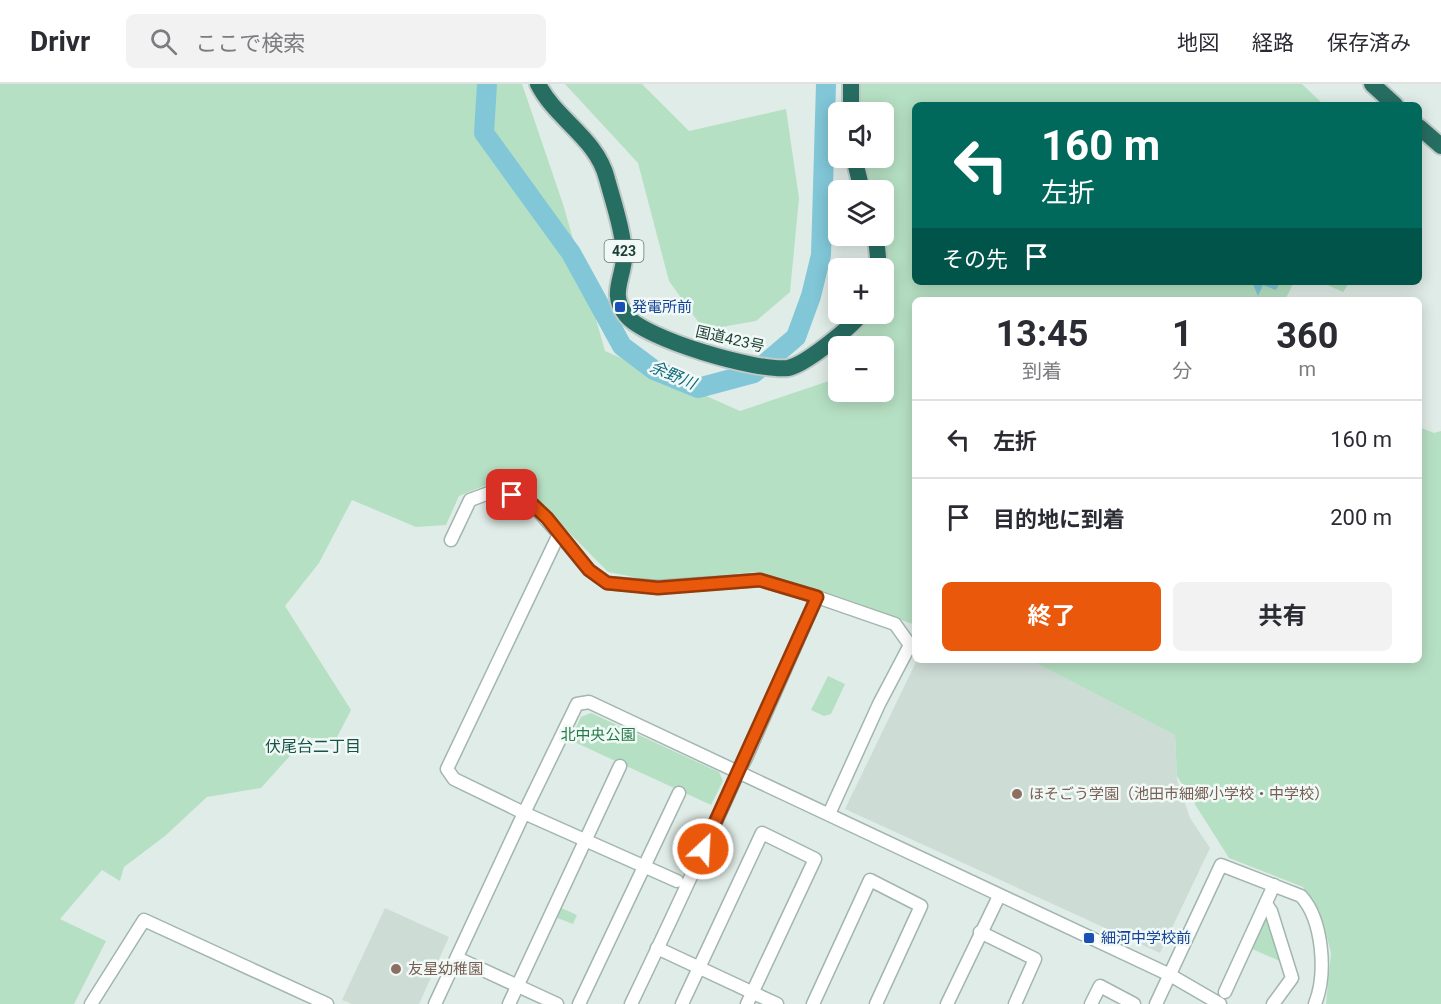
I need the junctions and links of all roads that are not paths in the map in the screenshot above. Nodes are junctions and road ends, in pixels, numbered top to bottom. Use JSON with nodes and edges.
{"nodes":[{"id":1,"x":538,"y":84,"type":"edge"},
{"id":2,"x":851,"y":84,"type":"edge"},
{"id":3,"x":1372,"y":84,"type":"edge"},
{"id":4,"x":851,"y":102,"type":"edge"},
{"id":5,"x":1392,"y":102,"type":"edge"},
{"id":6,"x":1422,"y":129,"type":"edge"},
{"id":7,"x":1441,"y":147,"type":"edge"},
{"id":8,"x":849,"y":324,"type":"edge"},
{"id":9,"x":559,"y":534,"type":"junction"},
{"id":10,"x":451,"y":540,"type":"dead end"},
{"id":11,"x":817,"y":597,"type":"junction"},
{"id":12,"x":620,"y":766,"type":"dead end"},
{"id":13,"x":739,"y":771,"type":"junction"},
{"id":14,"x":679,"y":793,"type":"dead end"},
{"id":15,"x":524,"y":813,"type":"junction"},
{"id":16,"x":829,"y":814,"type":"junction"},
{"id":17,"x":585,"y":841,"type":"junction"},
{"id":18,"x":641,"y":868,"type":"junction"},
{"id":19,"x":677,"y":881,"type":"dead end"},
{"id":20,"x":1274,"y":885,"type":"junction"},
{"id":21,"x":999,"y":896,"type":"junction"},
{"id":22,"x":1266,"y":904,"type":"junction"},
{"id":23,"x":980,"y":932,"type":"junction"},
{"id":24,"x":657,"y":948,"type":"junction"},
{"id":25,"x":457,"y":958,"type":"junction"},
{"id":26,"x":699,"y":968,"type":"junction"},
{"id":27,"x":1170,"y":975,"type":"junction"},
{"id":28,"x":518,"y":986,"type":"junction"},
{"id":29,"x":750,"y":998,"type":"edge"},
{"id":30,"x":1222,"y":998,"type":"edge"},
{"id":31,"x":91,"y":1004,"type":"edge"},
{"id":32,"x":327,"y":1004,"type":"edge"},
{"id":33,"x":435,"y":1004,"type":"edge"},
{"id":34,"x":509,"y":1004,"type":"edge"},
{"id":35,"x":557,"y":1004,"type":"edge"},
{"id":36,"x":579,"y":1004,"type":"edge"},
{"id":37,"x":631,"y":1004,"type":"edge"},
{"id":38,"x":682,"y":1004,"type":"edge"},
{"id":39,"x":777,"y":1004,"type":"edge"},
{"id":40,"x":813,"y":1004,"type":"edge"},
{"id":41,"x":876,"y":1004,"type":"edge"},
{"id":42,"x":946,"y":1004,"type":"edge"},
{"id":43,"x":1015,"y":1004,"type":"edge"},
{"id":44,"x":1091,"y":1004,"type":"edge"},
{"id":45,"x":1134,"y":1004,"type":"edge"},
{"id":46,"x":1156,"y":1004,"type":"edge"},
{"id":47,"x":1273,"y":1004,"type":"edge"},
{"id":48,"x":1315,"y":1004,"type":"edge"}],
"edges":[{"from":1,"to":8,"type":"highway","name":"国道423号","number":"423"},
{"from":2,"to":4,"type":"highway"},
{"from":3,"to":5,"type":"highway"},
{"from":6,"to":7,"type":"highway"},
{"from":9,"to":10,"type":"street"},
{"from":9,"to":11,"type":"street"},
{"from":9,"to":15,"type":"street"},
{"from":11,"to":13,"type":"street"},
{"from":11,"to":16,"type":"street"},
{"from":12,"to":17,"type":"street"},
{"from":13,"to":15,"type":"street"},
{"from":13,"to":16,"type":"street"},
{"from":13,"to":24,"type":"street"},
{"from":14,"to":18,"type":"street"},
{"from":15,"to":17,"type":"street"},
{"from":15,"to":25,"type":"street"},
{"from":16,"to":21,"type":"street"},
{"from":17,"to":18,"type":"street"},
{"from":17,"to":28,"type":"street"},
{"from":18,"to":19,"type":"street"},
{"from":18,"to":36,"type":"street"},
{"from":20,"to":22,"type":"street"},
{"from":20,"to":27,"type":"street"},
{"from":20,"to":48,"type":"street"},
{"from":21,"to":23,"type":"street"},
{"from":21,"to":27,"type":"street"},
{"from":22,"to":30,"type":"street"},
{"from":22,"to":47,"type":"street"},
{"from":23,"to":42,"type":"street"},
{"from":23,"to":43,"type":"street"},
{"from":24,"to":26,"type":"street"},
{"from":24,"to":37,"type":"street"},
{"from":25,"to":28,"type":"street"},
{"from":25,"to":33,"type":"street"},
{"from":26,"to":29,"type":"street"},
{"from":26,"to":29,"type":"street"},
{"from":26,"to":38,"type":"street"},
{"from":27,"to":30,"type":"street"},
{"from":27,"to":46,"type":"street"},
{"from":28,"to":34,"type":"street"},
{"from":28,"to":35,"type":"street"},
{"from":29,"to":39,"type":"street"},
{"from":31,"to":32,"type":"street"},
{"from":40,"to":41,"type":"street"},
{"from":44,"to":45,"type":"street"}]}
